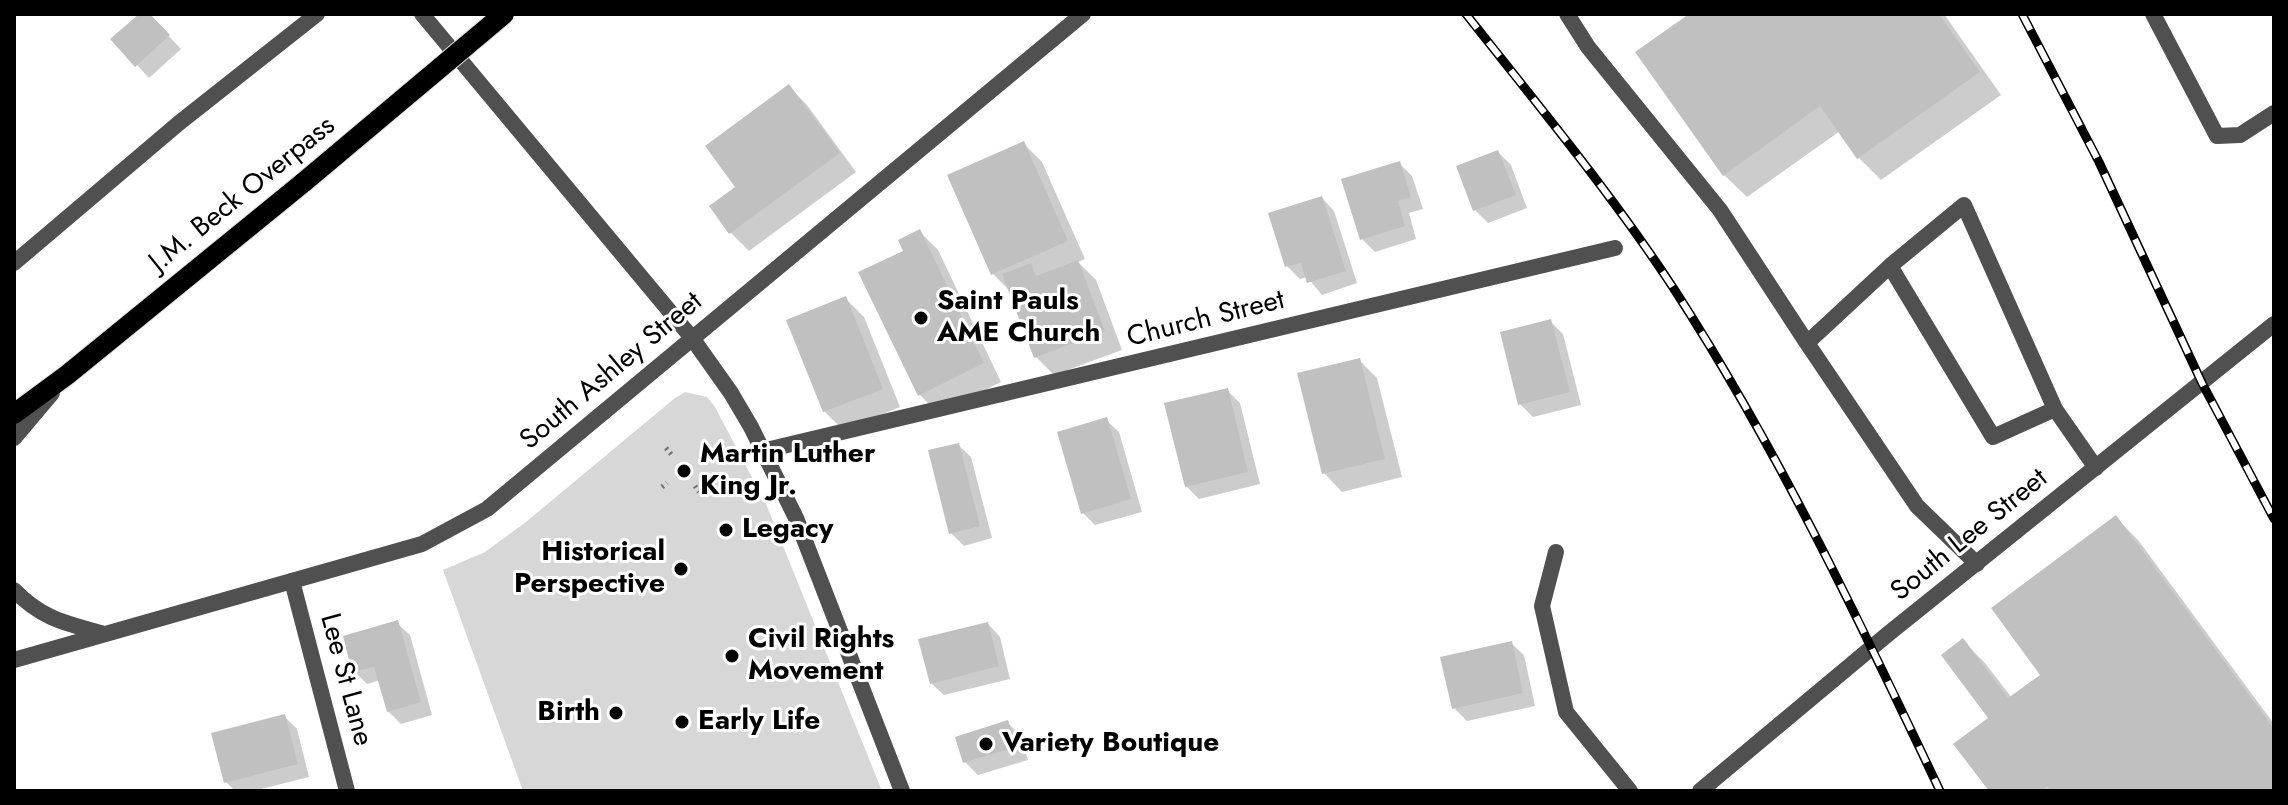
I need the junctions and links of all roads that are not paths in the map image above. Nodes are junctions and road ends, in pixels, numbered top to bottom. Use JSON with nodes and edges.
{"nodes":[{"id":1,"x":317,"y":14,"type":"edge"},
{"id":2,"x":422,"y":14,"type":"edge"},
{"id":3,"x":504,"y":14,"type":"edge"},
{"id":4,"x":1083,"y":14,"type":"edge"},
{"id":5,"x":1567,"y":14,"type":"edge"},
{"id":6,"x":2160,"y":17,"type":"edge"},
{"id":7,"x":2274,"y":113,"type":"edge"},
{"id":8,"x":1615,"y":248,"type":"dead end"},
{"id":9,"x":14,"y":263,"type":"edge"},
{"id":10,"x":1890,"y":266,"type":"junction"},
{"id":11,"x":2274,"y":324,"type":"edge"},
{"id":12,"x":692,"y":338,"type":"junction"},
{"id":13,"x":1807,"y":343,"type":"junction"},
{"id":14,"x":67,"y":375,"type":"junction"},
{"id":15,"x":2055,"y":409,"type":"junction"},
{"id":16,"x":14,"y":414,"type":"edge"},
{"id":17,"x":14,"y":438,"type":"edge"},
{"id":18,"x":762,"y":451,"type":"junction"},
{"id":19,"x":2096,"y":468,"type":"junction"},
{"id":20,"x":1556,"y":552,"type":"dead end"},
{"id":21,"x":1977,"y":564,"type":"junction"},
{"id":22,"x":292,"y":581,"type":"junction"},
{"id":23,"x":14,"y":590,"type":"edge"},
{"id":24,"x":102,"y":634,"type":"junction"},
{"id":25,"x":14,"y":660,"type":"edge"},
{"id":26,"x":347,"y":791,"type":"edge"},
{"id":27,"x":902,"y":791,"type":"edge"},
{"id":28,"x":1630,"y":791,"type":"edge"},
{"id":29,"x":1700,"y":791,"type":"edge"}],
"edges":[{"from":1,"to":9,"type":"street"},
{"from":2,"to":12,"type":"street"},
{"from":3,"to":14,"type":"main road","name":"J.M. Beck Overpass","bridge":true},
{"from":4,"to":12,"type":"street","name":"South Ashley Street"},
{"from":5,"to":13,"type":"street"},
{"from":6,"to":7,"type":"street"},
{"from":8,"to":18,"type":"street","name":"Church Street"},
{"from":10,"to":13,"type":"street"},
{"from":10,"to":15,"type":"street"},
{"from":10,"to":15,"type":"street"},
{"from":11,"to":19,"type":"street","name":"South Lee Street"},
{"from":12,"to":18,"type":"street"},
{"from":12,"to":22,"type":"street","name":"South Ashley Street"},
{"from":13,"to":21,"type":"street"},
{"from":14,"to":16,"type":"main road","name":"J.M. Beck Overpass"},
{"from":14,"to":17,"type":"street"},
{"from":15,"to":19,"type":"street"},
{"from":18,"to":27,"type":"street"},
{"from":19,"to":21,"type":"street","name":"South Lee Street"},
{"from":20,"to":28,"type":"street"},
{"from":21,"to":29,"type":"street","name":"South Lee Street"},
{"from":22,"to":24,"type":"street","name":"South Ashley Street"},
{"from":22,"to":26,"type":"street","name":"Lee St Lane"},
{"from":23,"to":24,"type":"street"},
{"from":24,"to":25,"type":"street","name":"South Ashley Street"}]}
